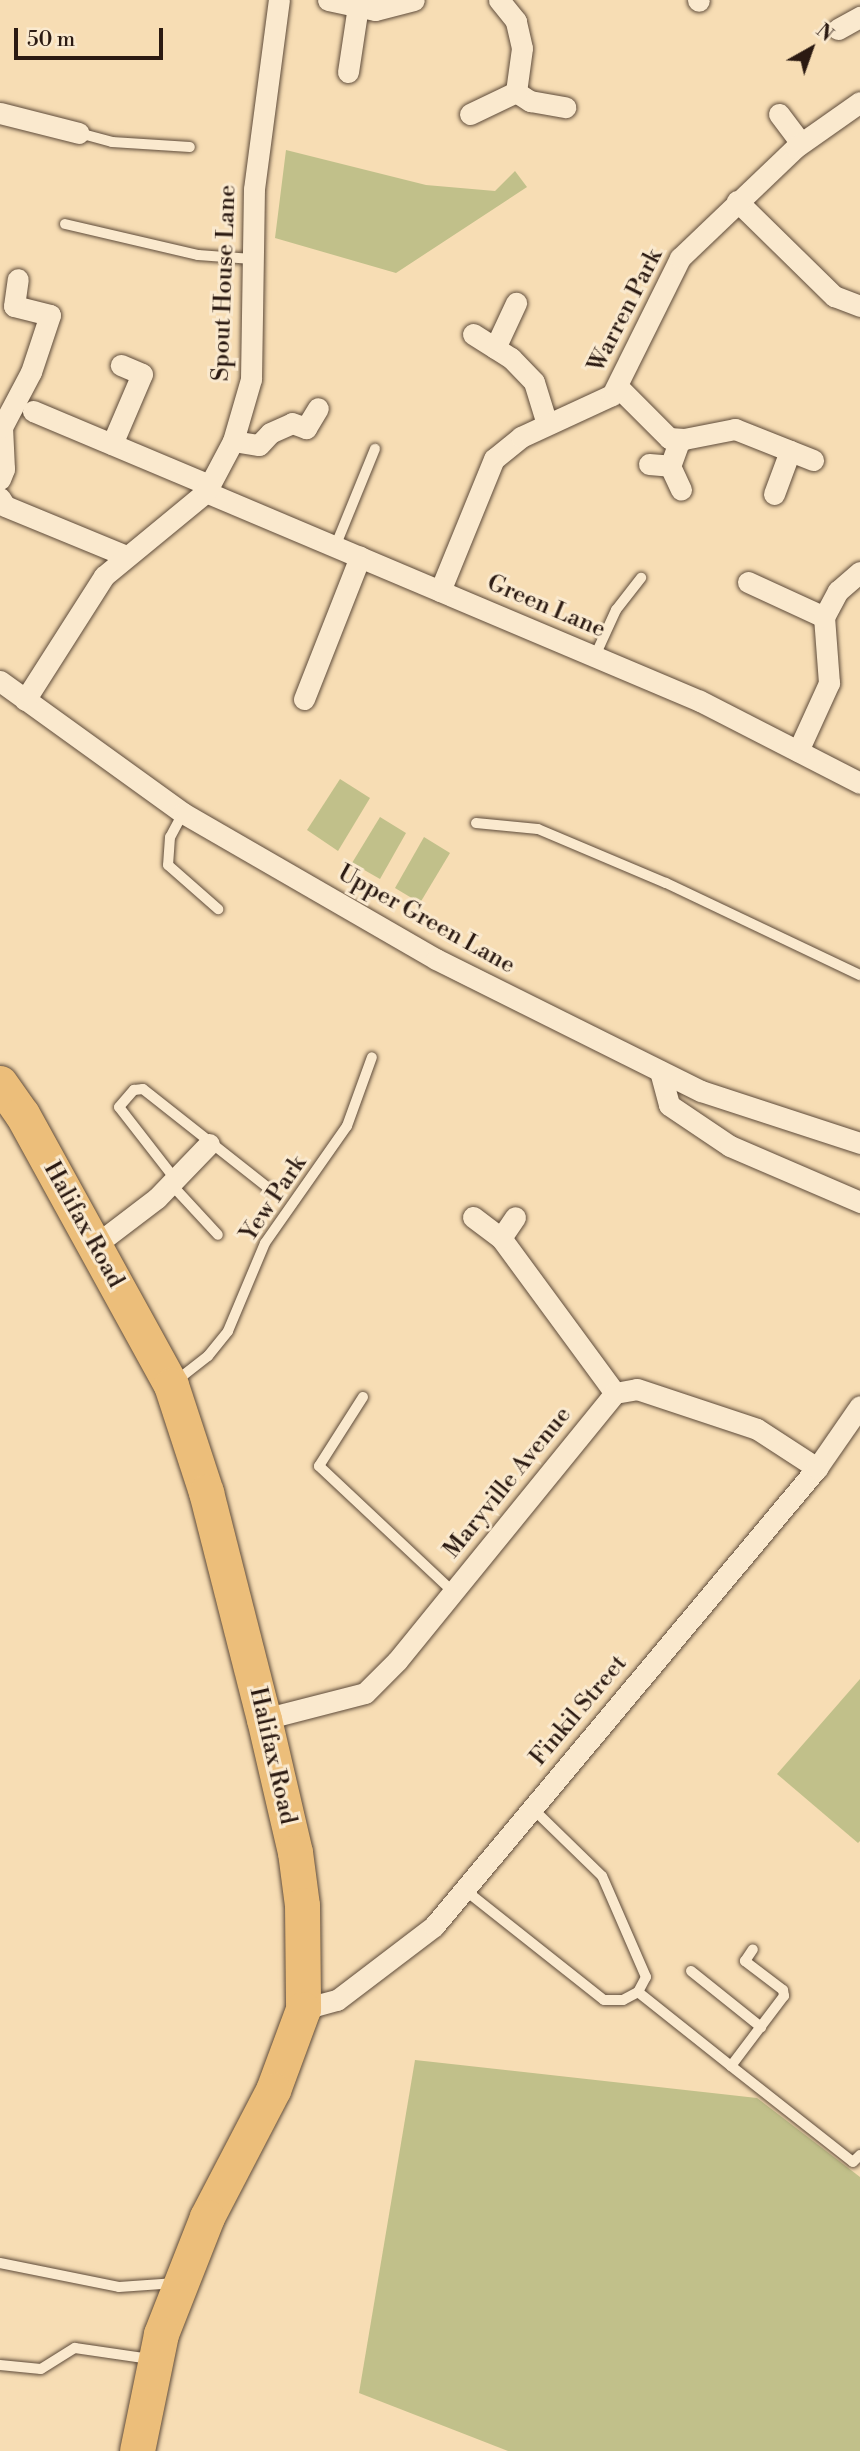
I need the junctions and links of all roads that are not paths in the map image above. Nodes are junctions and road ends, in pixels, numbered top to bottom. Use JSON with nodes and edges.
{"nodes":[{"id":1,"x":279,"y":0,"type":"edge"},
{"id":2,"x":328,"y":0,"type":"edge"},
{"id":3,"x":414,"y":0,"type":"edge"},
{"id":4,"x":499,"y":0,"type":"edge"},
{"id":5,"x":358,"y":6,"type":"junction"},
{"id":6,"x":860,"y":17,"type":"edge"},
{"id":7,"x":838,"y":29,"type":"dead end"},
{"id":8,"x":348,"y":72,"type":"dead end"},
{"id":9,"x":516,"y":92,"type":"junction"},
{"id":10,"x":860,"y":102,"type":"edge"},
{"id":11,"x":565,"y":107,"type":"dead end"},
{"id":12,"x":0,"y":113,"type":"edge"},
{"id":13,"x":470,"y":114,"type":"dead end"},
{"id":14,"x":779,"y":114,"type":"dead end"},
{"id":15,"x":79,"y":133,"type":"joint"},
{"id":16,"x":801,"y":143,"type":"junction"},
{"id":17,"x":190,"y":147,"type":"dead end"},
{"id":18,"x":737,"y":201,"type":"junction"},
{"id":19,"x":65,"y":224,"type":"dead end"},
{"id":20,"x":252,"y":259,"type":"junction"},
{"id":21,"x":18,"y":279,"type":"dead end"},
{"id":22,"x":516,"y":303,"type":"dead end"},
{"id":23,"x":860,"y":306,"type":"edge"},
{"id":24,"x":473,"y":334,"type":"dead end"},
{"id":25,"x":495,"y":348,"type":"junction"},
{"id":26,"x":121,"y":365,"type":"dead end"},
{"id":27,"x":617,"y":387,"type":"junction"},
{"id":28,"x":318,"y":408,"type":"dead end"},
{"id":29,"x":33,"y":411,"type":"dead end"},
{"id":30,"x":547,"y":424,"type":"junction"},
{"id":31,"x":680,"y":439,"type":"junction"},
{"id":32,"x":233,"y":441,"type":"junction"},
{"id":33,"x":112,"y":444,"type":"junction"},
{"id":34,"x":375,"y":449,"type":"dead end"},
{"id":35,"x":790,"y":451,"type":"junction"},
{"id":36,"x":813,"y":460,"type":"dead end"},
{"id":37,"x":0,"y":479,"type":"edge"},
{"id":38,"x":207,"y":489,"type":"junction"},
{"id":39,"x":681,"y":490,"type":"dead end"},
{"id":40,"x":774,"y":494,"type":"dead end"},
{"id":41,"x":0,"y":498,"type":"edge"},
{"id":42,"x":335,"y":547,"type":"junction"},
{"id":43,"x":124,"y":555,"type":"junction"},
{"id":44,"x":360,"y":557,"type":"junction"},
{"id":45,"x":860,"y":572,"type":"edge"},
{"id":46,"x":641,"y":578,"type":"dead end"},
{"id":47,"x":748,"y":582,"type":"dead end"},
{"id":48,"x":440,"y":591,"type":"junction"},
{"id":49,"x":824,"y":617,"type":"junction"},
{"id":50,"x":595,"y":656,"type":"junction"},
{"id":51,"x":0,"y":681,"type":"edge"},
{"id":52,"x":304,"y":699,"type":"dead end"},
{"id":53,"x":25,"y":700,"type":"junction"},
{"id":54,"x":798,"y":751,"type":"junction"},
{"id":55,"x":860,"y":783,"type":"edge"},
{"id":56,"x":183,"y":813,"type":"junction"},
{"id":57,"x":476,"y":823,"type":"dead end"},
{"id":58,"x":218,"y":909,"type":"dead end"},
{"id":59,"x":860,"y":975,"type":"edge"},
{"id":60,"x":372,"y":1057,"type":"dead end"},
{"id":61,"x":660,"y":1071,"type":"junction"},
{"id":62,"x":0,"y":1083,"type":"edge"},
{"id":63,"x":860,"y":1143,"type":"edge"},
{"id":64,"x":209,"y":1144,"type":"junction"},
{"id":65,"x":173,"y":1182,"type":"junction"},
{"id":66,"x":271,"y":1190,"type":"dead end"},
{"id":67,"x":860,"y":1202,"type":"edge"},
{"id":68,"x":472,"y":1217,"type":"dead end"},
{"id":69,"x":515,"y":1217,"type":"dead end"},
{"id":70,"x":218,"y":1235,"type":"dead end"},
{"id":71,"x":502,"y":1238,"type":"junction"},
{"id":72,"x":94,"y":1246,"type":"junction"},
{"id":73,"x":171,"y":1385,"type":"junction"},
{"id":74,"x":615,"y":1394,"type":"junction"},
{"id":75,"x":363,"y":1397,"type":"dead end"},
{"id":76,"x":858,"y":1413,"type":"edge"},
{"id":77,"x":817,"y":1468,"type":"junction"},
{"id":78,"x":453,"y":1592,"type":"junction"},
{"id":79,"x":264,"y":1719,"type":"junction"},
{"id":80,"x":532,"y":1808,"type":"junction"},
{"id":81,"x":465,"y":1890,"type":"junction"},
{"id":82,"x":753,"y":1949,"type":"dead end"},
{"id":83,"x":691,"y":1971,"type":"dead end"},
{"id":84,"x":638,"y":1992,"type":"junction"},
{"id":85,"x":303,"y":2009,"type":"junction"},
{"id":86,"x":761,"y":2027,"type":"junction"},
{"id":87,"x":731,"y":2066,"type":"junction"},
{"id":88,"x":860,"y":2155,"type":"edge"},
{"id":89,"x":0,"y":2263,"type":"edge"},
{"id":90,"x":181,"y":2282,"type":"junction"},
{"id":91,"x":156,"y":2360,"type":"junction"},
{"id":92,"x":0,"y":2365,"type":"edge"},
{"id":93,"x":137,"y":2451,"type":"edge"}],
"edges":[{"from":1,"to":20,"type":"street","name":"Spout House Lane"},
{"from":2,"to":5,"type":"street"},
{"from":3,"to":5,"type":"street"},
{"from":4,"to":9,"type":"street"},
{"from":5,"to":8,"type":"street"},
{"from":6,"to":7,"type":"street"},
{"from":9,"to":11,"type":"street"},
{"from":9,"to":13,"type":"street"},
{"from":10,"to":16,"type":"street","name":"Warren Park"},
{"from":12,"to":15,"type":"street"},
{"from":14,"to":16,"type":"street"},
{"from":15,"to":17,"type":"lane"},
{"from":16,"to":18,"type":"street","name":"Warren Park"},
{"from":18,"to":23,"type":"street"},
{"from":18,"to":27,"type":"street","name":"Warren Park"},
{"from":19,"to":20,"type":"lane"},
{"from":20,"to":32,"type":"street","name":"Spout House Lane"},
{"from":21,"to":37,"type":"street"},
{"from":22,"to":25,"type":"street"},
{"from":24,"to":25,"type":"street"},
{"from":25,"to":30,"type":"street"},
{"from":26,"to":33,"type":"street"},
{"from":27,"to":30,"type":"street","name":"Warren Park"},
{"from":27,"to":31,"type":"street"},
{"from":28,"to":32,"type":"street"},
{"from":29,"to":33,"type":"street","name":"Green Lane"},
{"from":30,"to":48,"type":"street","name":"Warren Park"},
{"from":31,"to":35,"type":"street"},
{"from":31,"to":39,"type":"street"},
{"from":32,"to":38,"type":"street","name":"Spout House Lane"},
{"from":33,"to":38,"type":"street","name":"Green Lane"},
{"from":34,"to":42,"type":"lane"},
{"from":35,"to":36,"type":"street"},
{"from":35,"to":40,"type":"street"},
{"from":38,"to":42,"type":"street","name":"Green Lane"},
{"from":38,"to":43,"type":"street","name":"Spout House Lane"},
{"from":41,"to":43,"type":"street"},
{"from":42,"to":44,"type":"street","name":"Green Lane"},
{"from":43,"to":53,"type":"street","name":"Spout House Lane"},
{"from":44,"to":48,"type":"street","name":"Green Lane"},
{"from":44,"to":52,"type":"street"},
{"from":45,"to":49,"type":"street"},
{"from":46,"to":50,"type":"lane"},
{"from":47,"to":49,"type":"street"},
{"from":48,"to":50,"type":"street","name":"Green Lane"},
{"from":49,"to":54,"type":"street"},
{"from":50,"to":54,"type":"street","name":"Green Lane"},
{"from":51,"to":53,"type":"street","name":"Upper Green Lane"},
{"from":53,"to":56,"type":"street","name":"Upper Green Lane"},
{"from":54,"to":55,"type":"street","name":"Green Lane"},
{"from":56,"to":58,"type":"lane"},
{"from":56,"to":61,"type":"street","name":"Upper Green Lane"},
{"from":57,"to":59,"type":"lane"},
{"from":60,"to":73,"type":"lane","name":"Yew Park"},
{"from":61,"to":63,"type":"street","name":"Upper Green Lane"},
{"from":61,"to":67,"type":"street"},
{"from":62,"to":72,"type":"main road","name":"Halifax Road"},
{"from":64,"to":65,"type":"street"},
{"from":64,"to":65,"type":"lane"},
{"from":64,"to":66,"type":"lane"},
{"from":65,"to":70,"type":"lane"},
{"from":65,"to":72,"type":"street"},
{"from":68,"to":71,"type":"street"},
{"from":69,"to":71,"type":"street"},
{"from":71,"to":74,"type":"street"},
{"from":72,"to":73,"type":"main road","name":"Halifax Road"},
{"from":73,"to":79,"type":"main road","name":"Halifax Road"},
{"from":74,"to":77,"type":"street"},
{"from":74,"to":78,"type":"street","name":"Maryville Avenue"},
{"from":75,"to":78,"type":"lane"},
{"from":76,"to":77,"type":"street","name":"Finkil Street"},
{"from":77,"to":80,"type":"street","name":"Finkil Street"},
{"from":78,"to":79,"type":"street","name":"Maryville Avenue"},
{"from":79,"to":85,"type":"main road","name":"Halifax Road"},
{"from":80,"to":81,"type":"street","name":"Finkil Street"},
{"from":80,"to":84,"type":"lane"},
{"from":81,"to":84,"type":"lane"},
{"from":81,"to":85,"type":"street","name":"Finkil Street"},
{"from":82,"to":86,"type":"lane"},
{"from":83,"to":86,"type":"lane"},
{"from":84,"to":87,"type":"lane"},
{"from":85,"to":90,"type":"main road","name":"Halifax Road"},
{"from":86,"to":87,"type":"lane"},
{"from":87,"to":88,"type":"lane"},
{"from":89,"to":90,"type":"lane"},
{"from":90,"to":91,"type":"main road","name":"Halifax Road"},
{"from":91,"to":92,"type":"lane"},
{"from":91,"to":93,"type":"main road","name":"Halifax Road"}]}
